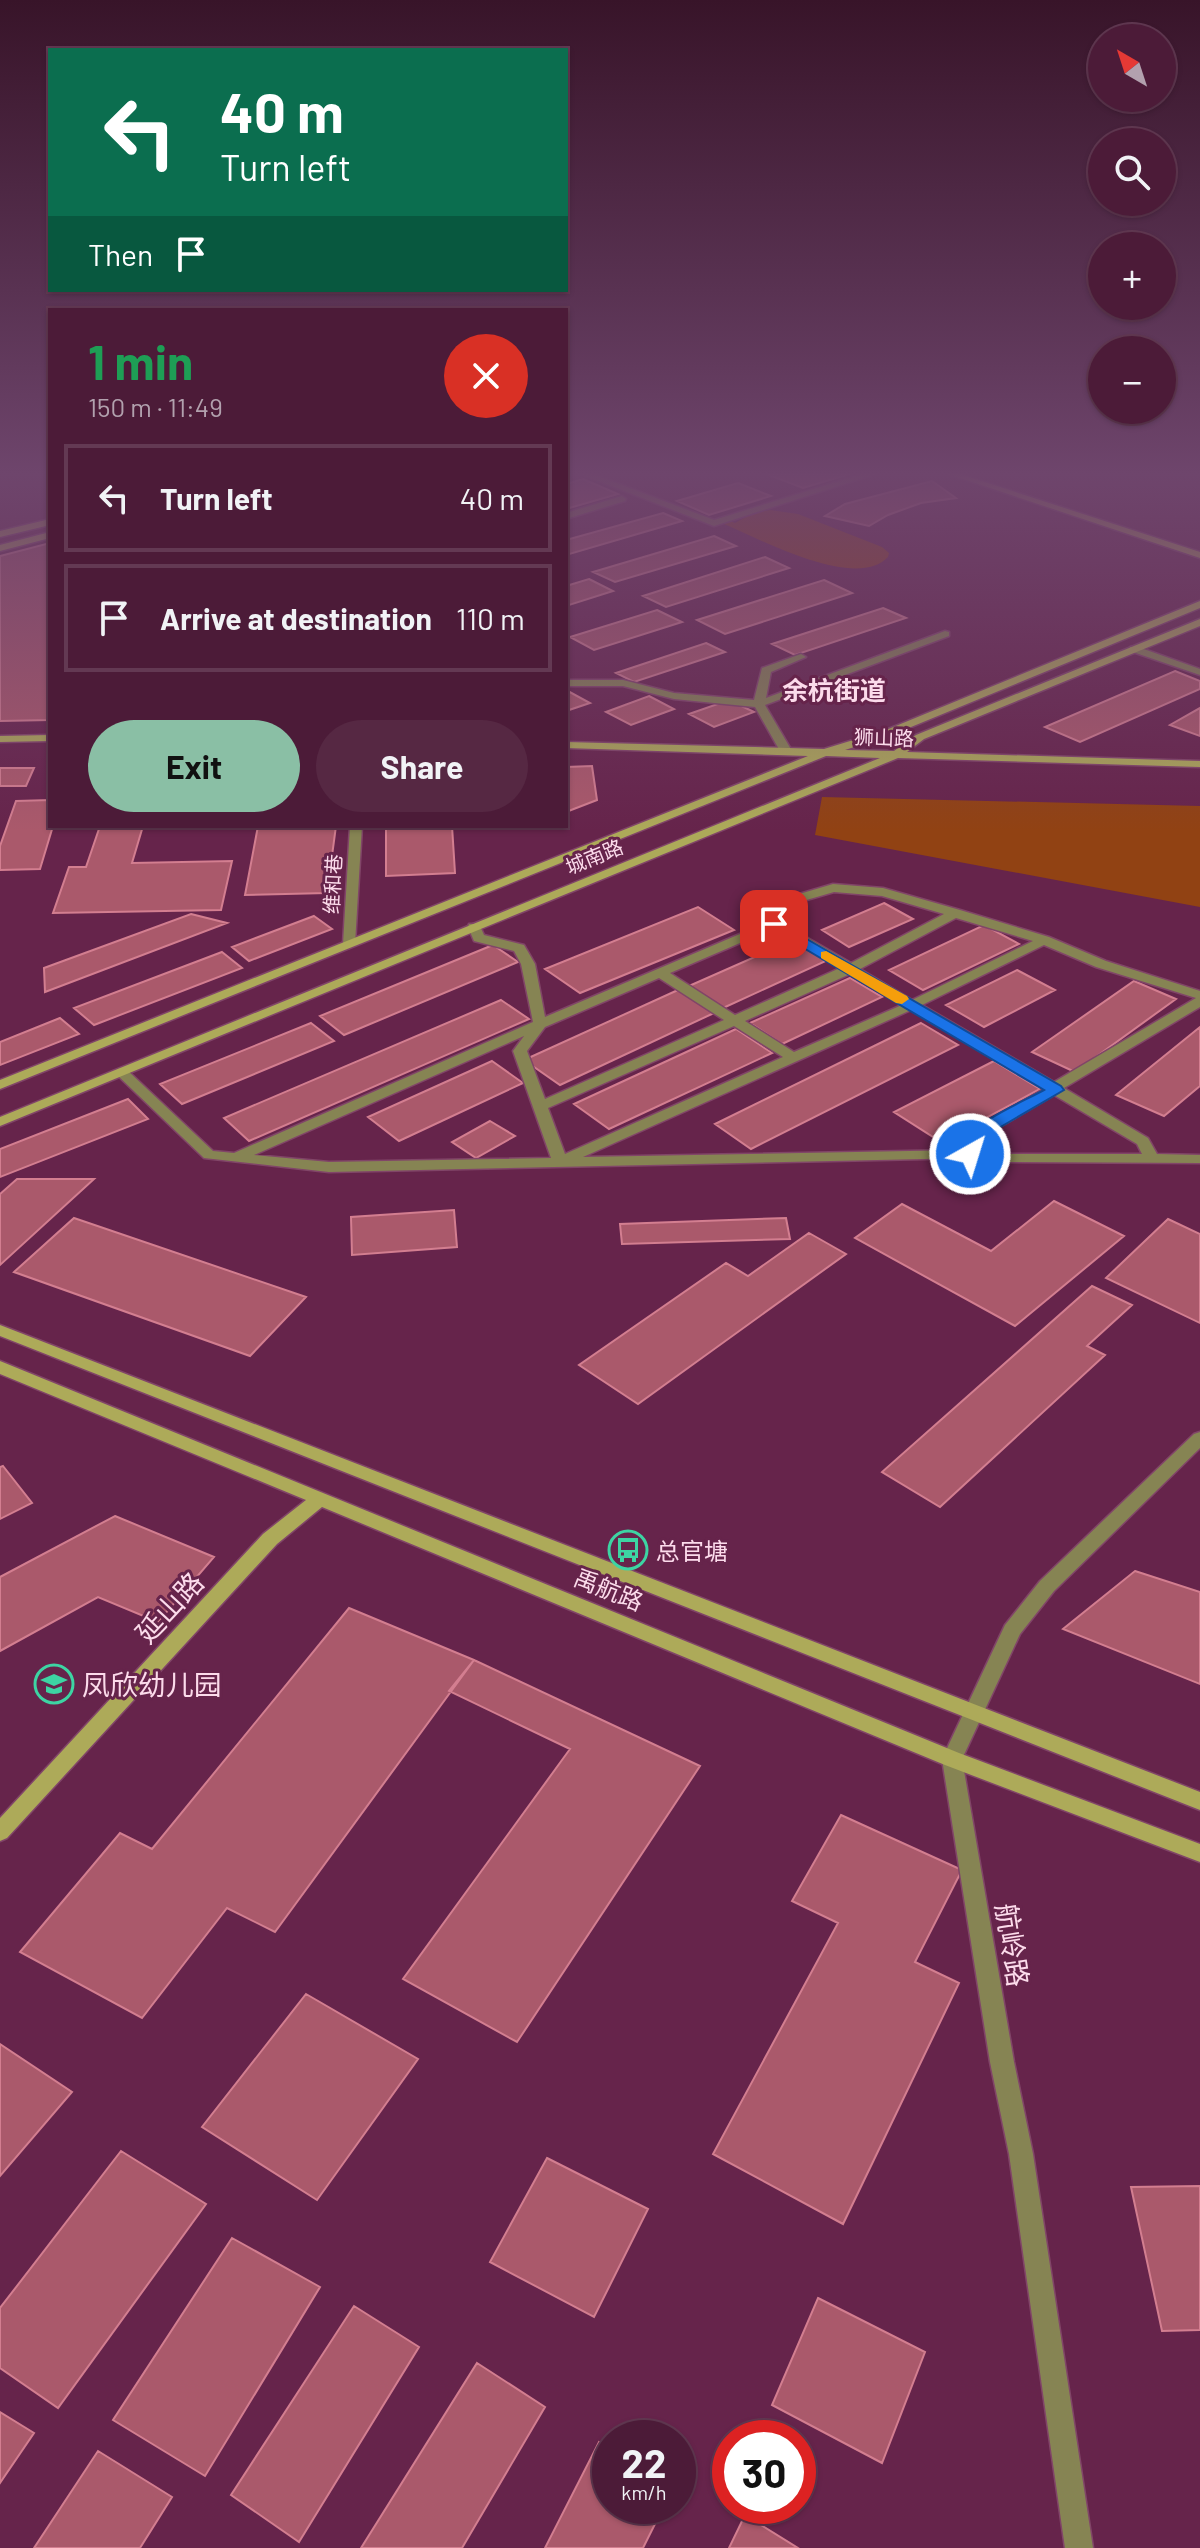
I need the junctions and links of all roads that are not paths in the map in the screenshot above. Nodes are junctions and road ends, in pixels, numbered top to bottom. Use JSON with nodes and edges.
{"nodes":[{"id":1,"x":1200,"y":604,"type":"edge"},
{"id":2,"x":1200,"y":622,"type":"edge"},
{"id":3,"x":945,"y":634,"type":"dead end"},
{"id":4,"x":1134,"y":649,"type":"junction"},
{"id":5,"x":801,"y":657,"type":"dead end"},
{"id":6,"x":1200,"y":672,"type":"edge"},
{"id":7,"x":568,"y":683,"type":"edge"},
{"id":8,"x":759,"y":704,"type":"junction"},
{"id":9,"x":48,"y":738,"type":"edge"},
{"id":10,"x":0,"y":739,"type":"edge"},
{"id":11,"x":568,"y":745,"type":"edge"},
{"id":12,"x":786,"y":751,"type":"junction"},
{"id":13,"x":824,"y":753,"type":"junction"},
{"id":14,"x":896,"y":755,"type":"junction"},
{"id":15,"x":1200,"y":764,"type":"edge"},
{"id":16,"x":356,"y":828,"type":"edge"},
{"id":17,"x":956,"y":913,"type":"junction"},
{"id":18,"x":774,"y":924,"type":"junction"},
{"id":19,"x":474,"y":927,"type":"junction"},
{"id":20,"x":1044,"y":940,"type":"junction"},
{"id":21,"x":349,"y":944,"type":"junction"},
{"id":22,"x":850,"y":969,"type":"junction"},
{"id":23,"x":661,"y":973,"type":"junction"},
{"id":24,"x":1200,"y":995,"type":"edge"},
{"id":25,"x":1200,"y":1001,"type":"edge"},
{"id":26,"x":912,"y":1005,"type":"junction"},
{"id":27,"x":733,"y":1021,"type":"junction"},
{"id":28,"x":540,"y":1024,"type":"junction"},
{"id":29,"x":793,"y":1058,"type":"junction"},
{"id":30,"x":122,"y":1073,"type":"junction"},
{"id":31,"x":0,"y":1085,"type":"edge"},
{"id":32,"x":1056,"y":1090,"type":"junction"},
{"id":33,"x":539,"y":1107,"type":"junction"},
{"id":34,"x":0,"y":1122,"type":"edge"},
{"id":35,"x":970,"y":1154,"type":"junction"},
{"id":36,"x":235,"y":1157,"type":"junction"},
{"id":37,"x":1152,"y":1159,"type":"junction"},
{"id":38,"x":1200,"y":1159,"type":"edge"},
{"id":39,"x":560,"y":1162,"type":"junction"},
{"id":40,"x":0,"y":1330,"type":"edge"},
{"id":41,"x":0,"y":1367,"type":"edge"},
{"id":42,"x":1200,"y":1438,"type":"edge"},
{"id":43,"x":321,"y":1498,"type":"junction"},
{"id":44,"x":973,"y":1714,"type":"junction"},
{"id":45,"x":952,"y":1759,"type":"junction"},
{"id":46,"x":1200,"y":1801,"type":"edge"},
{"id":47,"x":0,"y":1832,"type":"edge"},
{"id":48,"x":1200,"y":1853,"type":"edge"},
{"id":49,"x":1079,"y":2548,"type":"edge"}],
"edges":[{"from":1,"to":13,"type":"main road","name":"城南路"},
{"from":2,"to":4,"type":"main road","name":"城南路"},
{"from":3,"to":8,"type":"street"},
{"from":4,"to":6,"type":"street"},
{"from":4,"to":14,"type":"main road","name":"城南路"},
{"from":5,"to":8,"type":"street"},
{"from":7,"to":8,"type":"street"},
{"from":8,"to":12,"type":"street"},
{"from":9,"to":10,"type":"main road"},
{"from":11,"to":12,"type":"main road","name":"狮山路"},
{"from":12,"to":13,"type":"main road","name":"狮山路"},
{"from":13,"to":14,"type":"main road","name":"狮山路"},
{"from":13,"to":21,"type":"main road","name":"城南路"},
{"from":14,"to":15,"type":"main road","name":"狮山路"},
{"from":14,"to":19,"type":"main road","name":"城南路"},
{"from":16,"to":21,"type":"street","name":"维和巷"},
{"from":17,"to":18,"type":"street"},
{"from":17,"to":20,"type":"street"},
{"from":17,"to":22,"type":"street"},
{"from":18,"to":22,"type":"street"},
{"from":18,"to":23,"type":"street"},
{"from":19,"to":28,"type":"street"},
{"from":19,"to":30,"type":"main road","name":"城南路"},
{"from":20,"to":24,"type":"street"},
{"from":20,"to":26,"type":"street"},
{"from":21,"to":31,"type":"main road","name":"城南路"},
{"from":22,"to":26,"type":"street"},
{"from":22,"to":27,"type":"street"},
{"from":23,"to":27,"type":"street"},
{"from":23,"to":28,"type":"street"},
{"from":25,"to":32,"type":"street"},
{"from":26,"to":29,"type":"street"},
{"from":26,"to":32,"type":"street"},
{"from":27,"to":29,"type":"street"},
{"from":27,"to":33,"type":"street"},
{"from":28,"to":33,"type":"street"},
{"from":28,"to":36,"type":"street"},
{"from":29,"to":39,"type":"street"},
{"from":30,"to":34,"type":"main road","name":"城南路"},
{"from":30,"to":36,"type":"street"},
{"from":32,"to":35,"type":"street"},
{"from":32,"to":37,"type":"street"},
{"from":33,"to":39,"type":"street"},
{"from":35,"to":37,"type":"street"},
{"from":35,"to":39,"type":"street"},
{"from":36,"to":39,"type":"street"},
{"from":37,"to":38,"type":"street"},
{"from":40,"to":44,"type":"main road","name":"禹航路"},
{"from":41,"to":43,"type":"main road","name":"禹航路"},
{"from":42,"to":44,"type":"street"},
{"from":43,"to":45,"type":"main road","name":"禹航路"},
{"from":43,"to":47,"type":"main road","name":"延山路"},
{"from":44,"to":45,"type":"street"},
{"from":44,"to":46,"type":"main road","name":"禹航路"},
{"from":45,"to":48,"type":"main road","name":"禹航路"},
{"from":45,"to":49,"type":"street","name":"航岭路"}]}
